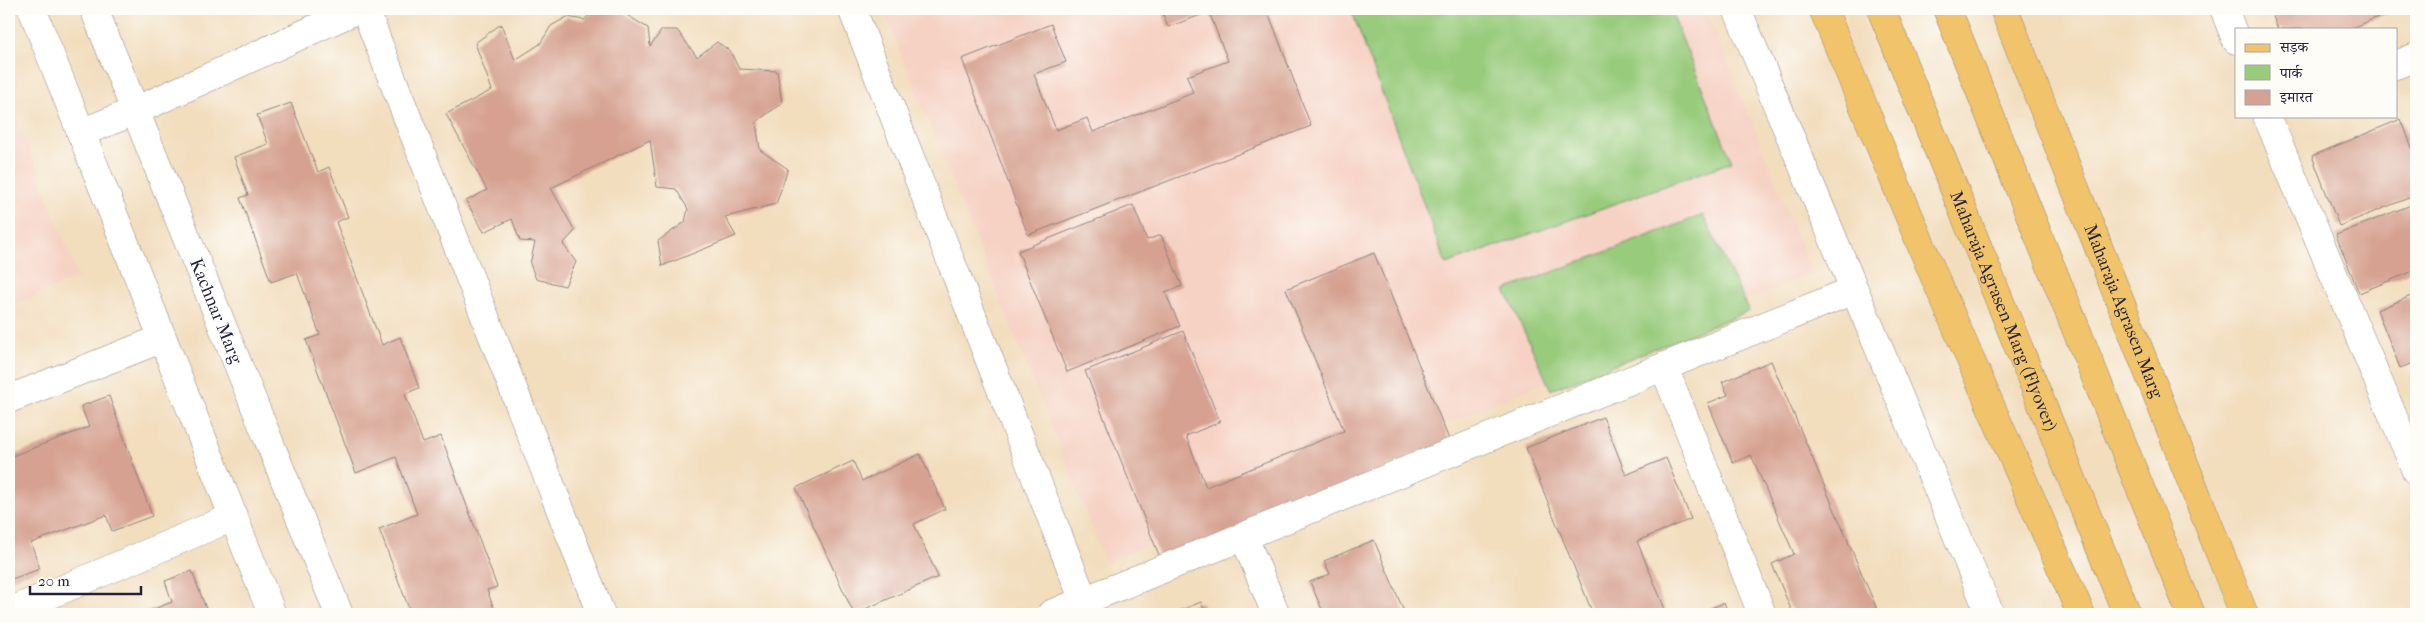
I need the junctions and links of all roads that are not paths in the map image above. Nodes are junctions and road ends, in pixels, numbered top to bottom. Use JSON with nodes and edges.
{"nodes":[{"id":1,"x":32,"y":9,"type":"edge"},
{"id":2,"x":94,"y":9,"type":"edge"},
{"id":3,"x":358,"y":9,"type":"edge"},
{"id":4,"x":366,"y":9,"type":"edge"},
{"id":5,"x":852,"y":9,"type":"edge"},
{"id":6,"x":1737,"y":9,"type":"edge"},
{"id":7,"x":1823,"y":9,"type":"edge"},
{"id":8,"x":1881,"y":9,"type":"edge"},
{"id":9,"x":1946,"y":9,"type":"edge"},
{"id":10,"x":2004,"y":9,"type":"edge"},
{"id":11,"x":2224,"y":9,"type":"edge"},
{"id":12,"x":2235,"y":37,"type":"edge"},
{"id":13,"x":2416,"y":56,"type":"edge"},
{"id":14,"x":2398,"y":64,"type":"edge"},
{"id":15,"x":135,"y":111,"type":"junction"},
{"id":16,"x":2269,"y":118,"type":"edge"},
{"id":17,"x":81,"y":133,"type":"junction"},
{"id":18,"x":1854,"y":290,"type":"junction"},
{"id":19,"x":161,"y":339,"type":"junction"},
{"id":20,"x":1664,"y":367,"type":"junction"},
{"id":21,"x":9,"y":400,"type":"edge"},
{"id":22,"x":2416,"y":471,"type":"edge"},
{"id":23,"x":233,"y":517,"type":"junction"},
{"id":24,"x":1244,"y":537,"type":"junction"},
{"id":25,"x":1087,"y":608,"type":"edge"},
{"id":26,"x":9,"y":612,"type":"edge"},
{"id":27,"x":272,"y":614,"type":"edge"},
{"id":28,"x":339,"y":614,"type":"edge"},
{"id":29,"x":601,"y":614,"type":"edge"},
{"id":30,"x":1052,"y":614,"type":"edge"},
{"id":31,"x":1276,"y":614,"type":"edge"},
{"id":32,"x":1762,"y":614,"type":"edge"},
{"id":33,"x":1990,"y":614,"type":"edge"},
{"id":34,"x":2081,"y":614,"type":"edge"},
{"id":35,"x":2127,"y":614,"type":"edge"},
{"id":36,"x":2192,"y":614,"type":"edge"},
{"id":37,"x":2244,"y":614,"type":"edge"}],
"edges":[{"from":1,"to":17,"type":"street"},
{"from":2,"to":15,"type":"street","name":"Kachnar Marg"},
{"from":3,"to":15,"type":"street"},
{"from":4,"to":29,"type":"street"},
{"from":5,"to":25,"type":"street"},
{"from":6,"to":18,"type":"street"},
{"from":7,"to":34,"type":"main road"},
{"from":8,"to":35,"type":"main road","name":"Maharaja Agrasen Marg (Flyover)"},
{"from":9,"to":36,"type":"main road"},
{"from":10,"to":37,"type":"main road","name":"Maharaja Agrasen Marg"},
{"from":11,"to":12,"type":"street"},
{"from":13,"to":14,"type":"street"},
{"from":15,"to":17,"type":"street"},
{"from":15,"to":28,"type":"street","name":"Kachnar Marg"},
{"from":16,"to":22,"type":"street"},
{"from":17,"to":19,"type":"street"},
{"from":18,"to":20,"type":"street"},
{"from":18,"to":33,"type":"street"},
{"from":19,"to":21,"type":"street"},
{"from":19,"to":23,"type":"street"},
{"from":20,"to":24,"type":"street"},
{"from":20,"to":32,"type":"street"},
{"from":23,"to":26,"type":"street"},
{"from":23,"to":27,"type":"street"},
{"from":24,"to":25,"type":"street"},
{"from":24,"to":31,"type":"street"},
{"from":25,"to":30,"type":"street"}]}
